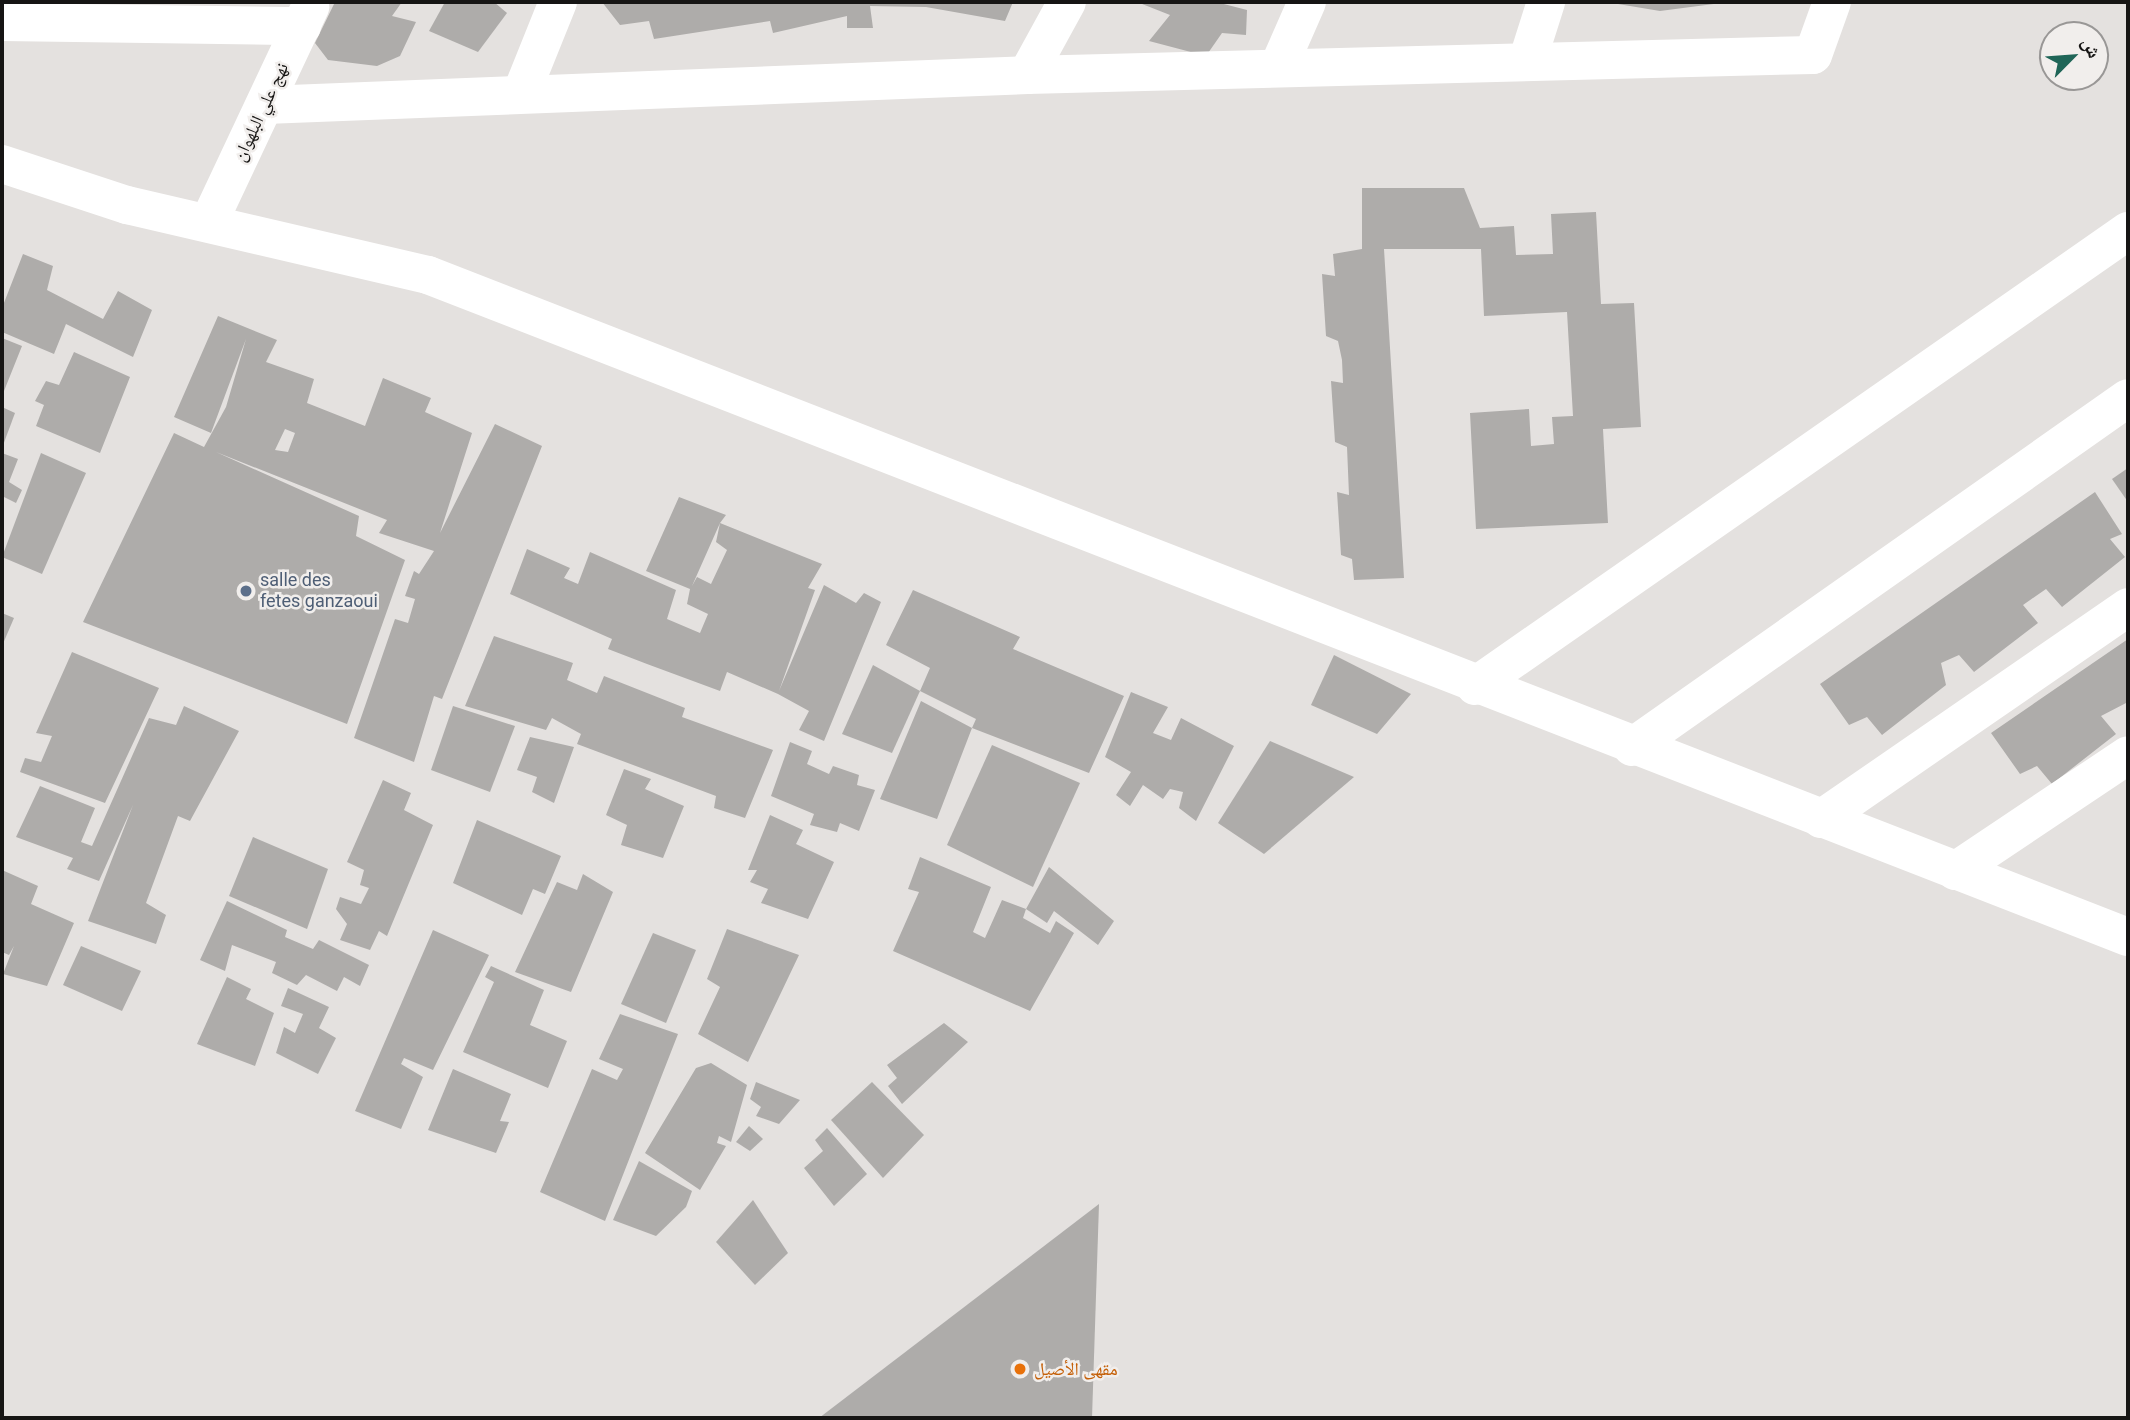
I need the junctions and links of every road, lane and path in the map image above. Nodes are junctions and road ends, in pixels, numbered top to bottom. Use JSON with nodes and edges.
{"nodes":[{"id":1,"x":558,"y":2,"type":"edge"},
{"id":2,"x":1066,"y":2,"type":"edge"},
{"id":3,"x":1307,"y":2,"type":"edge"},
{"id":4,"x":1546,"y":2,"type":"edge"},
{"id":5,"x":1832,"y":2,"type":"edge"},
{"id":6,"x":307,"y":14,"type":"edge"},
{"id":7,"x":2,"y":22,"type":"edge"},
{"id":8,"x":1527,"y":62,"type":"junction"},
{"id":9,"x":1278,"y":68,"type":"junction"},
{"id":10,"x":1027,"y":75,"type":"junction"},
{"id":11,"x":521,"y":94,"type":"junction"},
{"id":12,"x":265,"y":105,"type":"junction"},
{"id":13,"x":2,"y":164,"type":"edge"},
{"id":14,"x":209,"y":222,"type":"junction"},
{"id":15,"x":2128,"y":231,"type":"edge"},
{"id":16,"x":2128,"y":398,"type":"edge"},
{"id":17,"x":2128,"y":607,"type":"edge"},
{"id":18,"x":1475,"y":686,"type":"junction"},
{"id":19,"x":1632,"y":747,"type":"junction"},
{"id":20,"x":2128,"y":755,"type":"edge"},
{"id":21,"x":1821,"y":819,"type":"junction"},
{"id":22,"x":1955,"y":871,"type":"junction"},
{"id":23,"x":2128,"y":937,"type":"edge"}],
"edges":[{"from":1,"to":11,"type":"street"},
{"from":2,"to":10,"type":"street"},
{"from":3,"to":9,"type":"street"},
{"from":4,"to":8,"type":"street"},
{"from":5,"to":8,"type":"street"},
{"from":6,"to":7,"type":"street"},
{"from":6,"to":12,"type":"street","name":"نهج علي البلهوان"},
{"from":8,"to":9,"type":"street"},
{"from":9,"to":10,"type":"street"},
{"from":10,"to":11,"type":"street"},
{"from":11,"to":12,"type":"street"},
{"from":12,"to":14,"type":"street","name":"نهج علي البلهوان"},
{"from":13,"to":14,"type":"street"},
{"from":14,"to":18,"type":"street"},
{"from":15,"to":18,"type":"street"},
{"from":16,"to":19,"type":"street"},
{"from":17,"to":21,"type":"street"},
{"from":18,"to":19,"type":"street"},
{"from":19,"to":21,"type":"street"},
{"from":20,"to":22,"type":"street"},
{"from":21,"to":22,"type":"street"},
{"from":22,"to":23,"type":"street"}]}
